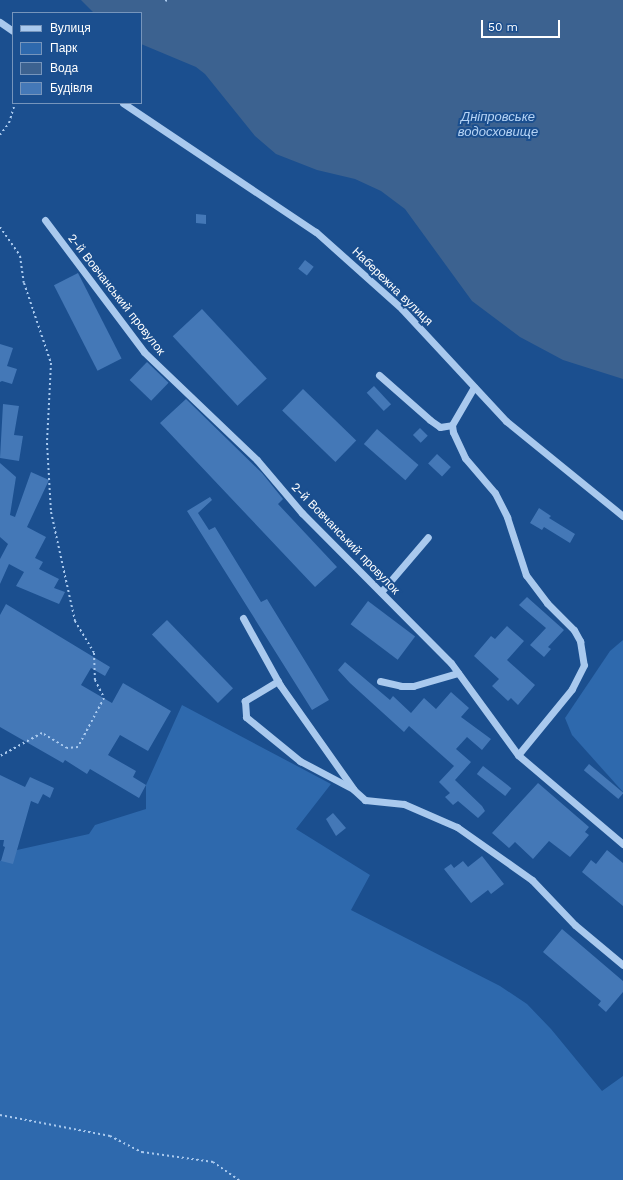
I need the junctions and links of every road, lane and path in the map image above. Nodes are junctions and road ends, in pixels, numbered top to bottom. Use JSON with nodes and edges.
{"nodes":[{"id":1,"x":0,"y":22,"type":"edge"},
{"id":2,"x":12,"y":30,"type":"edge"},
{"id":3,"x":16,"y":104,"type":"edge"},
{"id":4,"x":124,"y":104,"type":"edge"},
{"id":5,"x":0,"y":135,"type":"edge"},
{"id":6,"x":45,"y":220,"type":"dead end"},
{"id":7,"x":0,"y":227,"type":"edge"},
{"id":8,"x":379,"y":375,"type":"dead end"},
{"id":9,"x":474,"y":387,"type":"junction"},
{"id":10,"x":452,"y":425,"type":"junction"},
{"id":11,"x":623,"y":516,"type":"edge"},
{"id":12,"x":428,"y":537,"type":"dead end"},
{"id":13,"x":380,"y":592,"type":"junction"},
{"id":14,"x":243,"y":618,"type":"dead end"},
{"id":15,"x":458,"y":673,"type":"junction"},
{"id":16,"x":278,"y":681,"type":"junction"},
{"id":17,"x":380,"y":681,"type":"dead end"},
{"id":18,"x":518,"y":755,"type":"junction"},
{"id":19,"x":0,"y":756,"type":"edge"},
{"id":20,"x":354,"y":790,"type":"junction"},
{"id":21,"x":623,"y":844,"type":"edge"},
{"id":22,"x":623,"y":965,"type":"edge"},
{"id":23,"x":0,"y":1115,"type":"edge"},
{"id":24,"x":239,"y":1180,"type":"edge"}],
"edges":[{"from":1,"to":2,"type":"street"},
{"from":3,"to":5,"type":"path"},
{"from":4,"to":9,"type":"street","name":"Набережна вулиця"},
{"from":6,"to":13,"type":"street","name":"2-й Вовчанський провулок"},
{"from":7,"to":19,"type":"path"},
{"from":8,"to":10,"type":"street"},
{"from":9,"to":10,"type":"street"},
{"from":9,"to":11,"type":"street","name":"Набережна вулиця"},
{"from":10,"to":18,"type":"street"},
{"from":12,"to":13,"type":"street"},
{"from":13,"to":15,"type":"street","name":"2-й Вовчанський провулок"},
{"from":14,"to":16,"type":"street"},
{"from":15,"to":17,"type":"street"},
{"from":15,"to":18,"type":"street","name":"2-й Вовчанський провулок"},
{"from":16,"to":20,"type":"street"},
{"from":16,"to":20,"type":"street"},
{"from":18,"to":21,"type":"street","name":"2-й Вовчанський провулок"},
{"from":20,"to":22,"type":"street"},
{"from":23,"to":24,"type":"path"}]}
